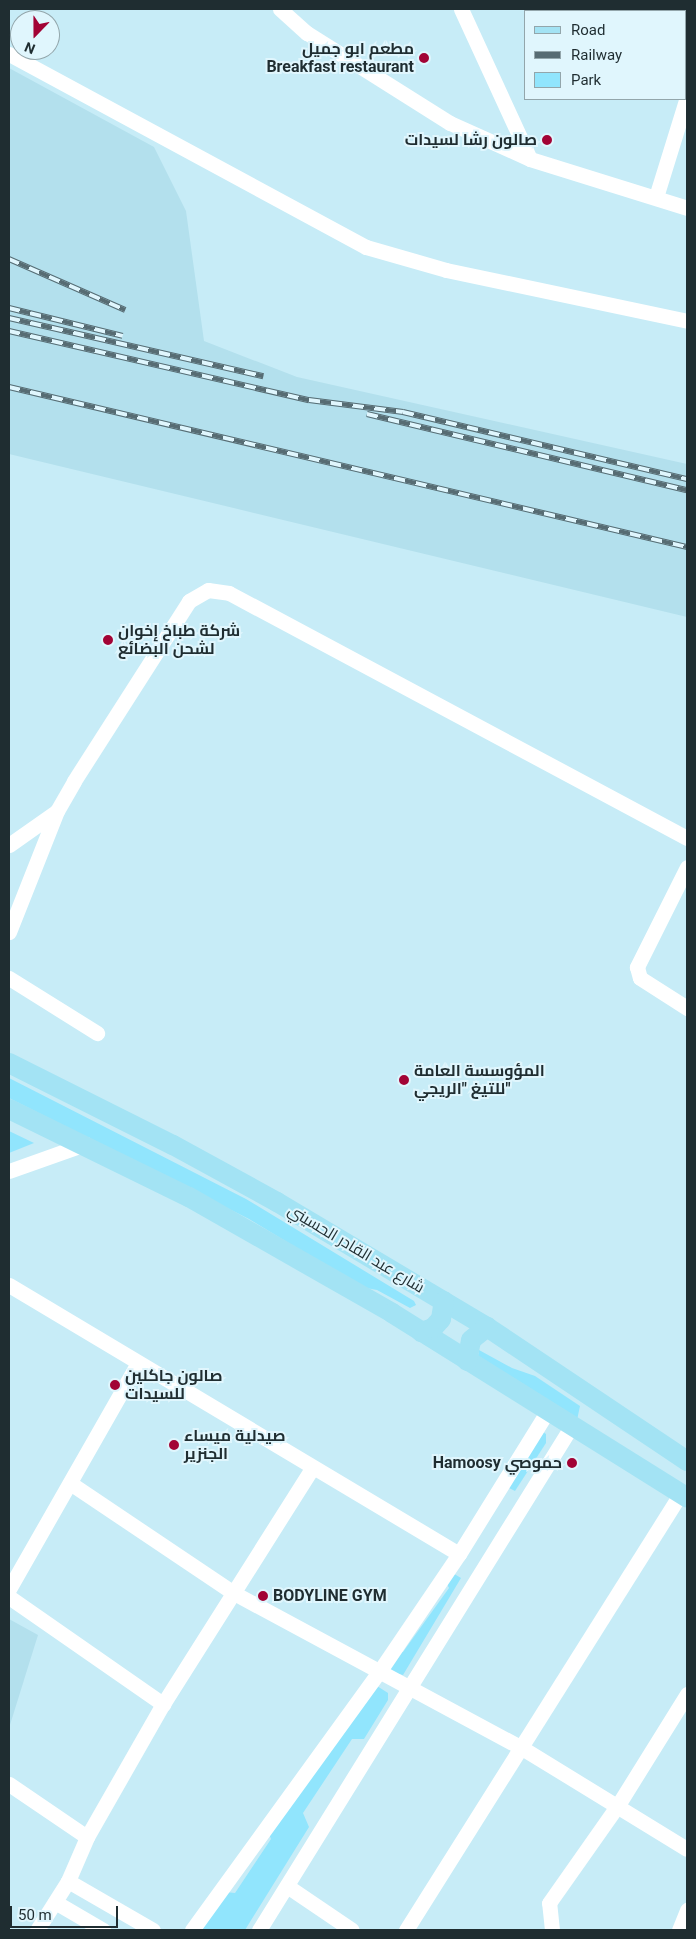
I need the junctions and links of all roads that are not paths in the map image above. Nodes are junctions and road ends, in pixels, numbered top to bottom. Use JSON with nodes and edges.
{"nodes":[{"id":1,"x":280,"y":9,"type":"edge"},
{"id":2,"x":461,"y":9,"type":"edge"},
{"id":3,"x":9,"y":54,"type":"edge"},
{"id":4,"x":687,"y":97,"type":"edge"},
{"id":5,"x":530,"y":158,"type":"junction"},
{"id":6,"x":656,"y":197,"type":"junction"},
{"id":7,"x":687,"y":208,"type":"edge"},
{"id":8,"x":687,"y":321,"type":"edge"},
{"id":9,"x":57,"y":811,"type":"junction"},
{"id":10,"x":687,"y":838,"type":"edge"},
{"id":11,"x":9,"y":845,"type":"edge"},
{"id":12,"x":687,"y":867,"type":"edge"},
{"id":13,"x":9,"y":932,"type":"edge"},
{"id":14,"x":9,"y":978,"type":"edge"},
{"id":15,"x":687,"y":1008,"type":"edge"},
{"id":16,"x":97,"y":1033,"type":"dead end"},
{"id":17,"x":9,"y":1063,"type":"edge"},
{"id":18,"x":9,"y":1109,"type":"edge"},
{"id":19,"x":85,"y":1144,"type":"junction"},
{"id":20,"x":9,"y":1171,"type":"edge"},
{"id":21,"x":9,"y":1285,"type":"edge"},
{"id":22,"x":444,"y":1301,"type":"junction"},
{"id":23,"x":487,"y":1327,"type":"junction"},
{"id":24,"x":421,"y":1332,"type":"junction"},
{"id":25,"x":467,"y":1361,"type":"junction"},
{"id":26,"x":138,"y":1363,"type":"junction"},
{"id":27,"x":547,"y":1412,"type":"junction"},
{"id":28,"x":571,"y":1427,"type":"junction"},
{"id":29,"x":687,"y":1461,"type":"edge"},
{"id":30,"x":312,"y":1468,"type":"junction"},
{"id":31,"x":70,"y":1483,"type":"junction"},
{"id":32,"x":684,"y":1495,"type":"edge"},
{"id":33,"x":459,"y":1554,"type":"junction"},
{"id":34,"x":9,"y":1589,"type":"edge"},
{"id":35,"x":232,"y":1592,"type":"junction"},
{"id":36,"x":9,"y":1597,"type":"edge"},
{"id":37,"x":379,"y":1672,"type":"junction"},
{"id":38,"x":410,"y":1688,"type":"junction"},
{"id":39,"x":687,"y":1694,"type":"edge"},
{"id":40,"x":163,"y":1704,"type":"junction"},
{"id":41,"x":522,"y":1748,"type":"junction"},
{"id":42,"x":9,"y":1784,"type":"edge"},
{"id":43,"x":618,"y":1805,"type":"junction"},
{"id":44,"x":87,"y":1837,"type":"junction"},
{"id":45,"x":687,"y":1849,"type":"edge"},
{"id":46,"x":68,"y":1881,"type":"junction"},
{"id":47,"x":287,"y":1886,"type":"junction"},
{"id":48,"x":55,"y":1902,"type":"junction"},
{"id":49,"x":687,"y":1910,"type":"edge"},
{"id":50,"x":37,"y":1930,"type":"edge"},
{"id":51,"x":103,"y":1930,"type":"edge"},
{"id":52,"x":153,"y":1930,"type":"edge"},
{"id":53,"x":192,"y":1930,"type":"edge"},
{"id":54,"x":259,"y":1930,"type":"edge"},
{"id":55,"x":352,"y":1930,"type":"edge"},
{"id":56,"x":406,"y":1930,"type":"edge"},
{"id":57,"x":552,"y":1930,"type":"edge"},
{"id":58,"x":679,"y":1930,"type":"edge"}],
"edges":[{"from":1,"to":5,"type":"street"},
{"from":2,"to":5,"type":"street"},
{"from":3,"to":8,"type":"street"},
{"from":4,"to":6,"type":"street"},
{"from":5,"to":6,"type":"street"},
{"from":6,"to":7,"type":"street"},
{"from":9,"to":10,"type":"street"},
{"from":9,"to":11,"type":"street"},
{"from":9,"to":13,"type":"street"},
{"from":12,"to":15,"type":"street"},
{"from":14,"to":16,"type":"street"},
{"from":17,"to":22,"type":"main road","name":"شارع عبد القادر الحسيني"},
{"from":18,"to":19,"type":"main road"},
{"from":19,"to":20,"type":"street"},
{"from":19,"to":24,"type":"main road"},
{"from":21,"to":26,"type":"street"},
{"from":22,"to":23,"type":"main road","name":"شارع عبد القادر الحسيني"},
{"from":22,"to":24,"type":"main road"},
{"from":23,"to":25,"type":"main road"},
{"from":23,"to":29,"type":"main road","name":"شارع عبد القادر الحسيني"},
{"from":24,"to":25,"type":"main road"},
{"from":25,"to":27,"type":"main road"},
{"from":26,"to":30,"type":"street"},
{"from":26,"to":31,"type":"street"},
{"from":27,"to":28,"type":"main road"},
{"from":27,"to":33,"type":"street"},
{"from":28,"to":32,"type":"main road"},
{"from":28,"to":38,"type":"street"},
{"from":30,"to":33,"type":"street"},
{"from":30,"to":35,"type":"street"},
{"from":31,"to":34,"type":"street"},
{"from":31,"to":35,"type":"street"},
{"from":32,"to":41,"type":"street"},
{"from":33,"to":37,"type":"street"},
{"from":35,"to":37,"type":"street"},
{"from":35,"to":40,"type":"street"},
{"from":36,"to":40,"type":"street"},
{"from":37,"to":38,"type":"street"},
{"from":37,"to":53,"type":"street"},
{"from":38,"to":41,"type":"street"},
{"from":38,"to":47,"type":"street"},
{"from":39,"to":43,"type":"street"},
{"from":40,"to":44,"type":"street"},
{"from":41,"to":43,"type":"street"},
{"from":41,"to":56,"type":"street"},
{"from":42,"to":44,"type":"street"},
{"from":43,"to":45,"type":"street"},
{"from":43,"to":57,"type":"street"},
{"from":44,"to":46,"type":"street"},
{"from":46,"to":48,"type":"street"},
{"from":46,"to":52,"type":"street"},
{"from":47,"to":54,"type":"street"},
{"from":47,"to":55,"type":"street"},
{"from":48,"to":50,"type":"street"},
{"from":48,"to":51,"type":"street"},
{"from":49,"to":58,"type":"street"}]}
